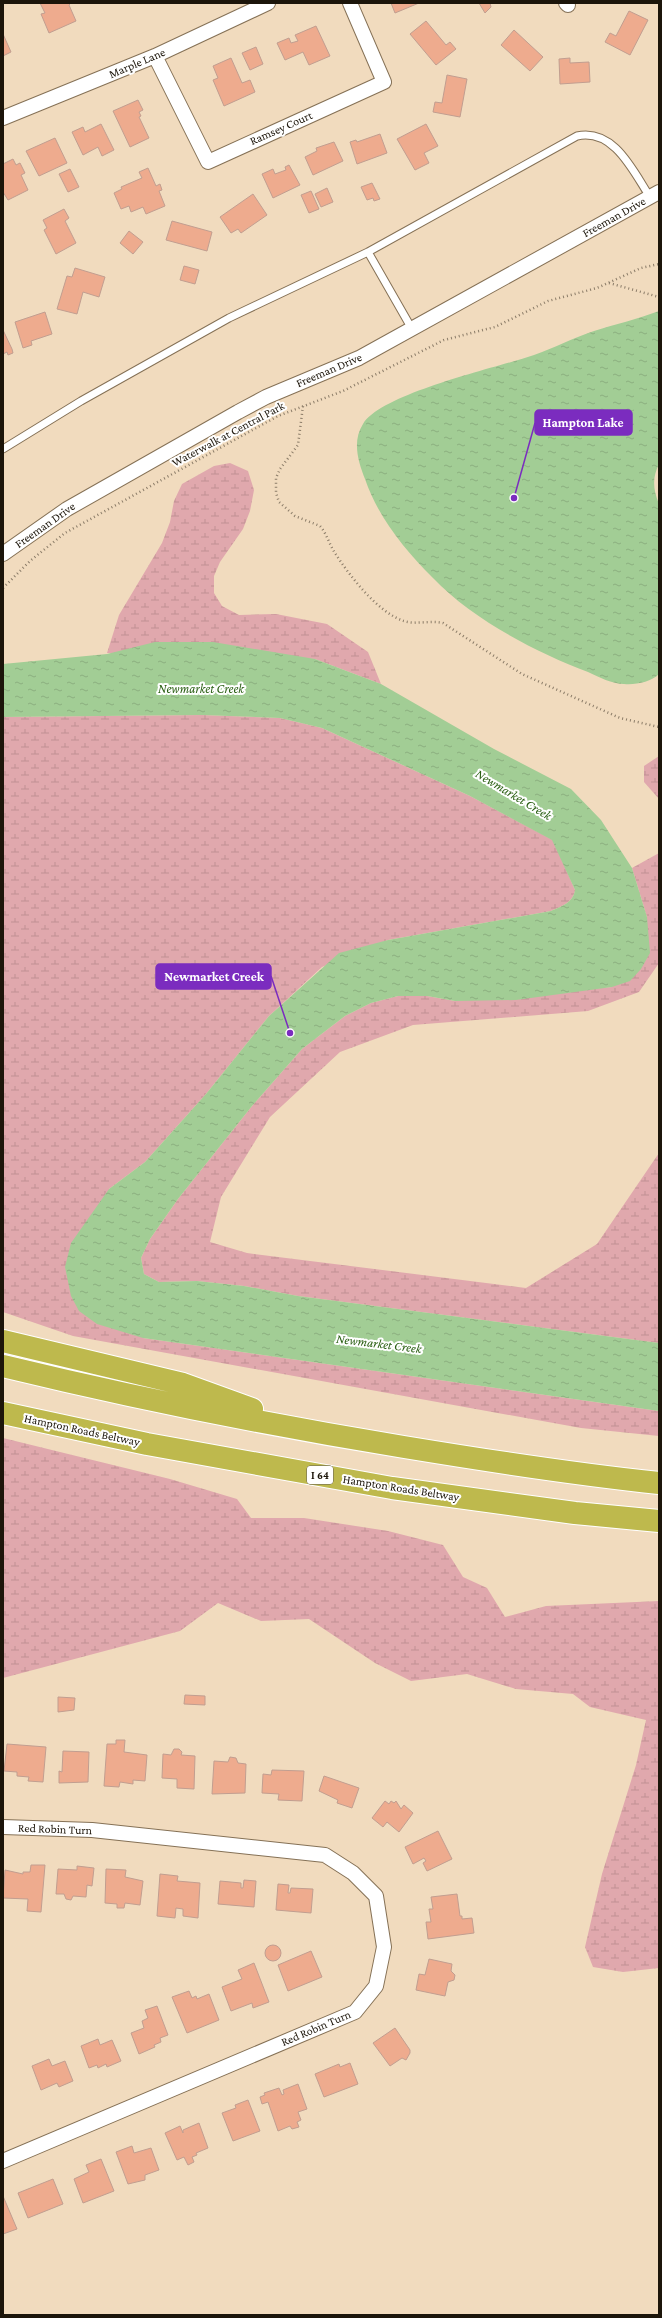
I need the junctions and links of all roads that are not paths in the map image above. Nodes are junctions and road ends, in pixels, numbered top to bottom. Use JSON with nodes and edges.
{"nodes":[{"id":1,"x":268,"y":3,"type":"edge"},
{"id":2,"x":350,"y":3,"type":"edge"},
{"id":3,"x":156,"y":56,"type":"junction"},
{"id":4,"x":3,"y":118,"type":"edge"},
{"id":5,"x":654,"y":194,"type":"edge"},
{"id":6,"x":368,"y":252,"type":"junction"},
{"id":7,"x":412,"y":329,"type":"junction"},
{"id":8,"x":3,"y":449,"type":"edge"},
{"id":9,"x":3,"y":554,"type":"edge"},
{"id":10,"x":3,"y":1341,"type":"edge"},
{"id":11,"x":3,"y":1366,"type":"edge"},
{"id":12,"x":3,"y":1413,"type":"edge"},
{"id":13,"x":313,"y":1432,"type":"junction"},
{"id":14,"x":659,"y":1483,"type":"edge"},
{"id":15,"x":652,"y":1521,"type":"edge"},
{"id":16,"x":3,"y":1827,"type":"edge"},
{"id":17,"x":3,"y":2161,"type":"edge"}],
"edges":[{"from":1,"to":3,"type":"street","name":"Marple Lane"},
{"from":2,"to":3,"type":"street","name":"Ramsey Court"},
{"from":3,"to":4,"type":"street","name":"Marple Lane"},
{"from":5,"to":6,"type":"lane"},
{"from":5,"to":7,"type":"street","name":"Freeman Drive"},
{"from":6,"to":7,"type":"lane"},
{"from":6,"to":8,"type":"lane"},
{"from":7,"to":9,"type":"street","name":"Freeman Drive"},
{"from":10,"to":13,"type":"highway"},
{"from":11,"to":13,"type":"highway"},
{"from":12,"to":15,"type":"highway","name":"Hampton Roads Beltway","number":"I 64"},
{"from":13,"to":14,"type":"highway"},
{"from":16,"to":17,"type":"street","name":"Red Robin Turn"}]}
